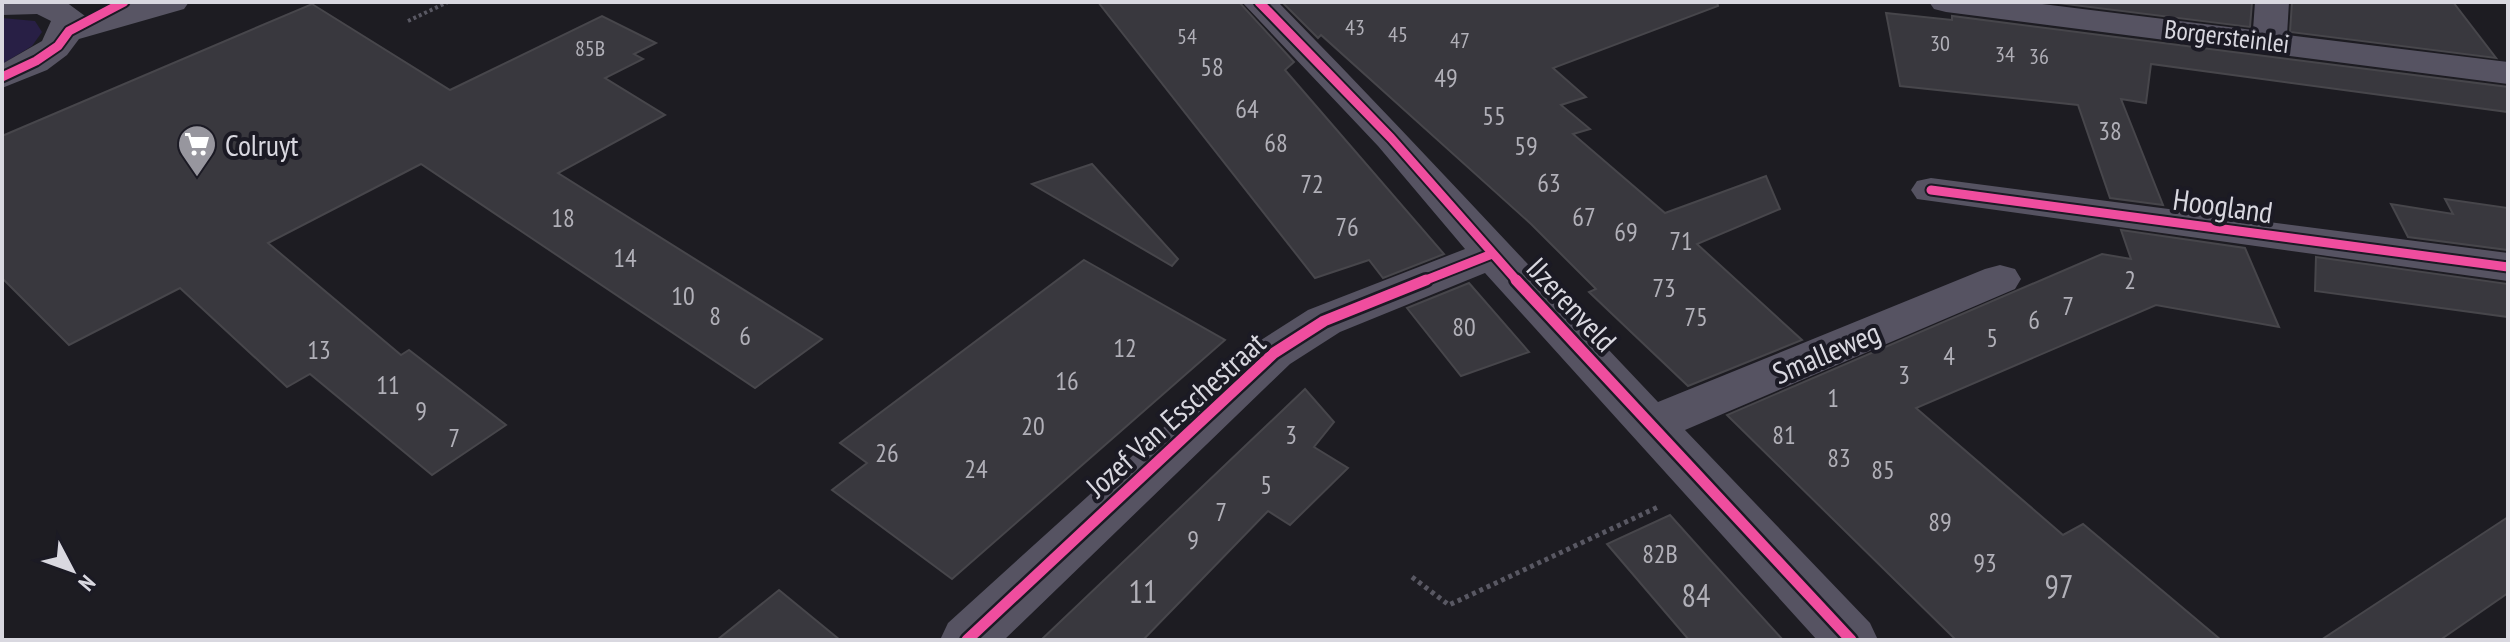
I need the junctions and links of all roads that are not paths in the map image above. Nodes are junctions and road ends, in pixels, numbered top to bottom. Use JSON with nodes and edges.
{"nodes":[{"id":1,"x":172,"y":2,"type":"edge"},
{"id":2,"x":1259,"y":2,"type":"edge"},
{"id":3,"x":1946,"y":2,"type":"edge"},
{"id":4,"x":2272,"y":2,"type":"edge"},
{"id":5,"x":6,"y":4,"type":"edge"},
{"id":6,"x":69,"y":31,"type":"junction"},
{"id":7,"x":2269,"y":41,"type":"junction"},
{"id":8,"x":2508,"y":73,"type":"edge"},
{"id":9,"x":2,"y":77,"type":"edge"},
{"id":10,"x":1931,"y":190,"type":"dead end"},
{"id":11,"x":1492,"y":254,"type":"junction"},
{"id":12,"x":2508,"y":267,"type":"edge"},
{"id":13,"x":2000,"y":279,"type":"dead end"},
{"id":14,"x":1652,"y":424,"type":"junction"},
{"id":15,"x":967,"y":640,"type":"edge"},
{"id":16,"x":1851,"y":640,"type":"edge"}],
"edges":[{"from":1,"to":6,"type":"main road"},
{"from":2,"to":11,"type":"street","name":"IJzerenveld"},
{"from":3,"to":7,"type":"street","name":"Borgersteinlei"},
{"from":4,"to":7,"type":"street"},
{"from":5,"to":6,"type":"main road"},
{"from":6,"to":9,"type":"main road"},
{"from":7,"to":8,"type":"street","name":"Borgersteinlei"},
{"from":10,"to":12,"type":"street","name":"Hoogland"},
{"from":11,"to":14,"type":"street","name":"IJzerenveld"},
{"from":11,"to":15,"type":"street","name":"Jozef Van Esschestraat"},
{"from":13,"to":14,"type":"street","name":"Smalleweg"},
{"from":14,"to":16,"type":"street","name":"IJzerenveld"}]}
